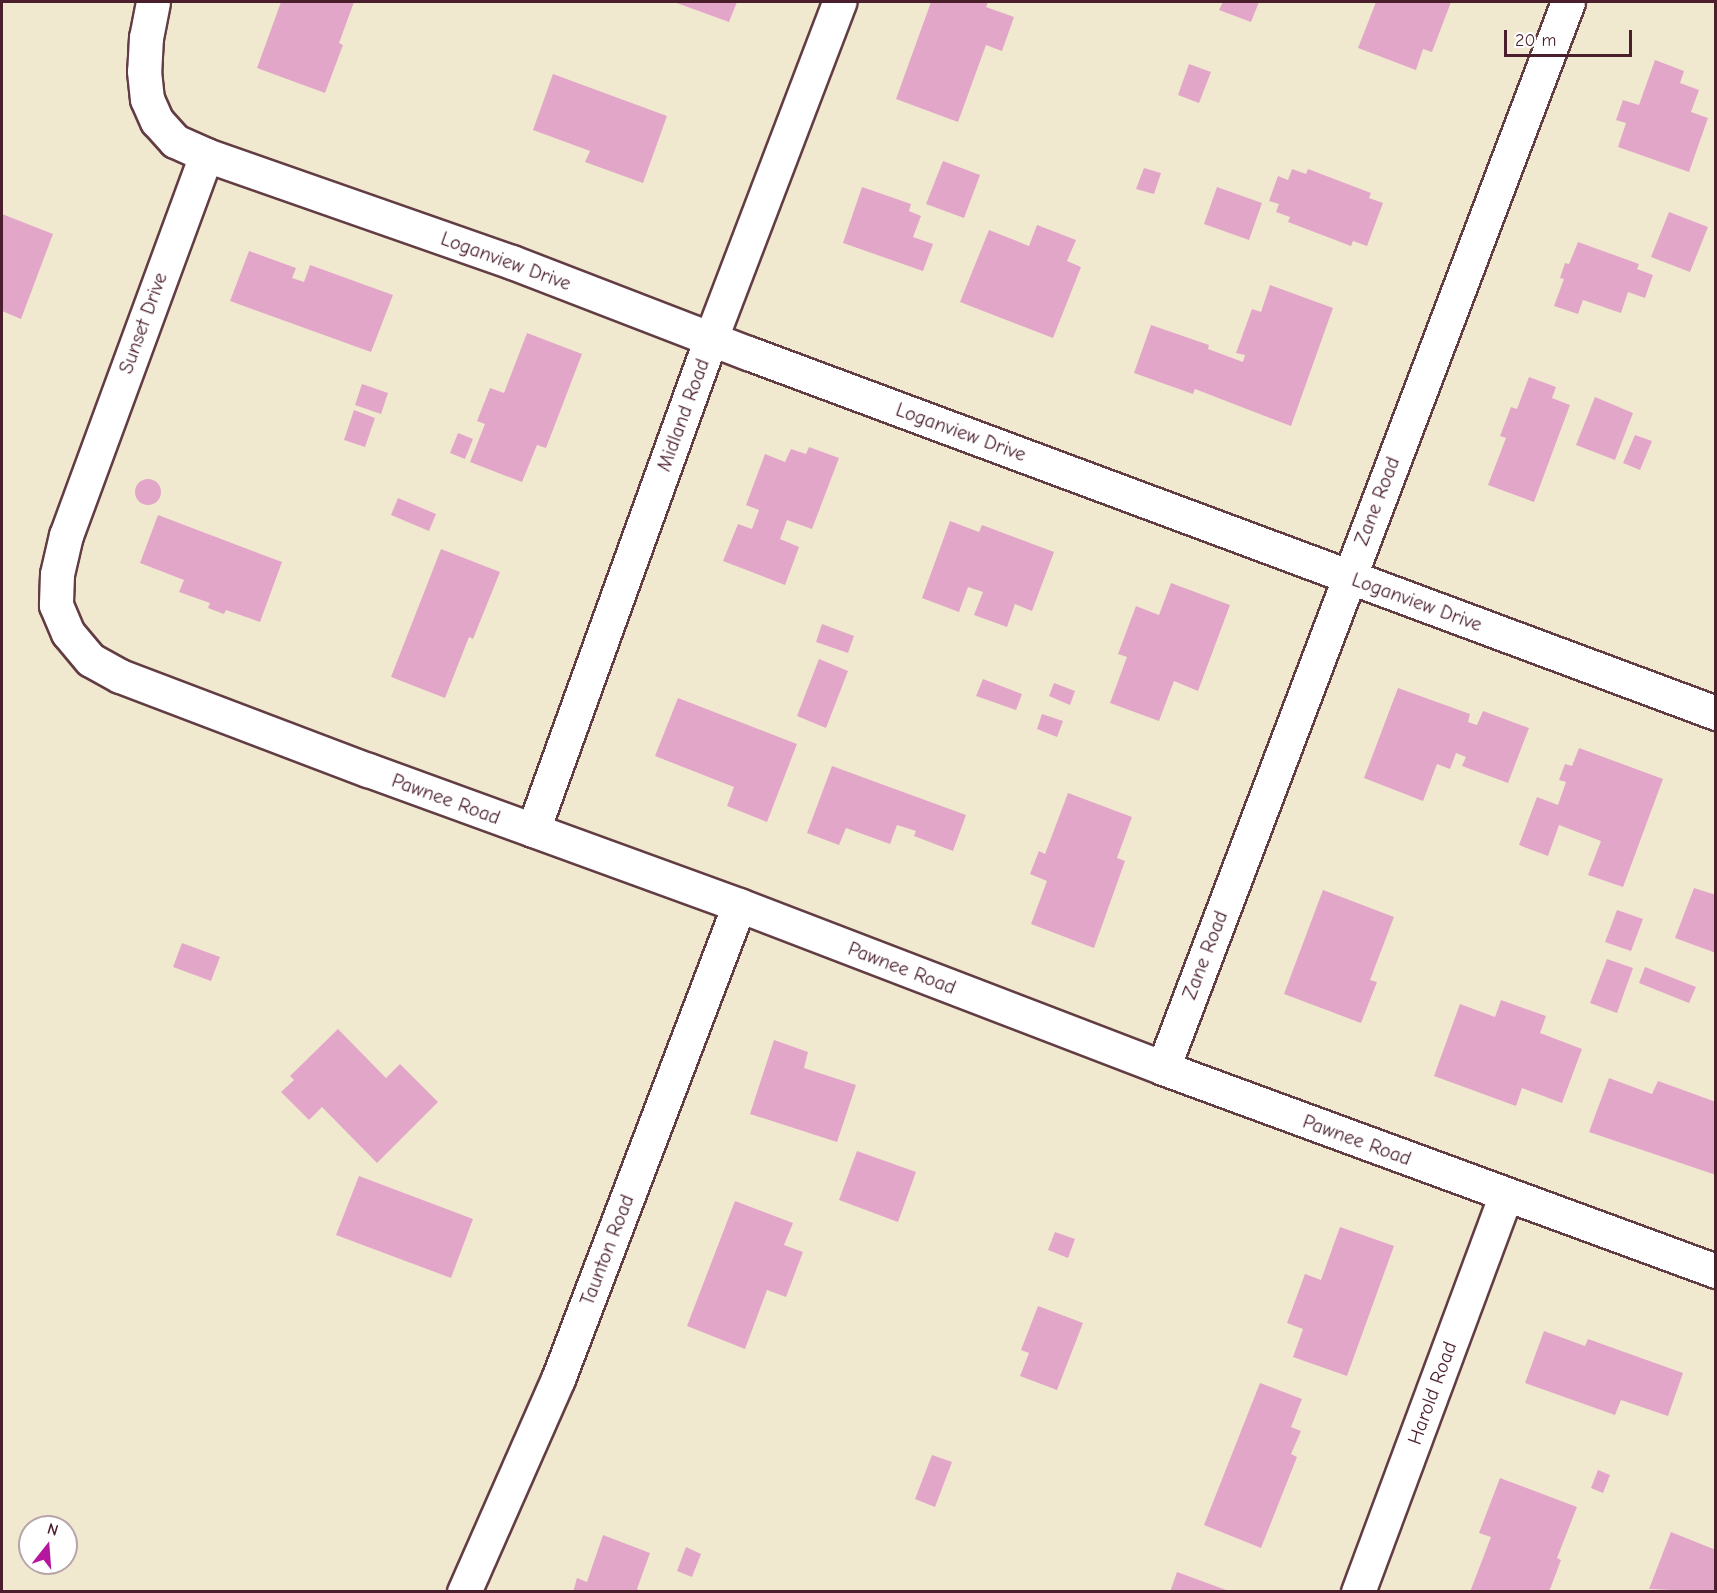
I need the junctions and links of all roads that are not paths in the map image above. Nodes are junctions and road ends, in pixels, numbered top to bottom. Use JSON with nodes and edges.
{"nodes":[{"id":1,"x":153,"y":2,"type":"edge"},
{"id":2,"x":839,"y":2,"type":"edge"},
{"id":3,"x":1568,"y":2,"type":"edge"},
{"id":4,"x":206,"y":155,"type":"junction"},
{"id":5,"x":711,"y":338,"type":"junction"},
{"id":6,"x":1348,"y":577,"type":"junction"},
{"id":7,"x":91,"y":660,"type":"joint"},
{"id":8,"x":1716,"y":713,"type":"edge"},
{"id":9,"x":533,"y":830,"type":"junction"},
{"id":10,"x":740,"y":905,"type":"junction"},
{"id":11,"x":1163,"y":1068,"type":"junction"},
{"id":12,"x":1506,"y":1195,"type":"junction"},
{"id":13,"x":1716,"y":1271,"type":"edge"},
{"id":14,"x":464,"y":1592,"type":"edge"},
{"id":15,"x":1358,"y":1592,"type":"edge"}],
"edges":[{"from":1,"to":4,"type":"street"},
{"from":2,"to":5,"type":"street","name":"Midland Road"},
{"from":3,"to":6,"type":"street","name":"Zane Road"},
{"from":4,"to":5,"type":"street","name":"Loganview Drive"},
{"from":4,"to":7,"type":"street","name":"Sunset Drive"},
{"from":5,"to":6,"type":"street","name":"Loganview Drive"},
{"from":5,"to":9,"type":"street","name":"Midland Road"},
{"from":6,"to":8,"type":"street","name":"Loganview Drive"},
{"from":6,"to":11,"type":"street","name":"Zane Road"},
{"from":7,"to":9,"type":"street","name":"Pawnee Road"},
{"from":9,"to":10,"type":"street","name":"Pawnee Road"},
{"from":10,"to":11,"type":"street","name":"Pawnee Road"},
{"from":10,"to":14,"type":"street","name":"Taunton Road"},
{"from":11,"to":12,"type":"street","name":"Pawnee Road"},
{"from":12,"to":13,"type":"street","name":"Pawnee Road"},
{"from":12,"to":15,"type":"street","name":"Harold Road"}]}
